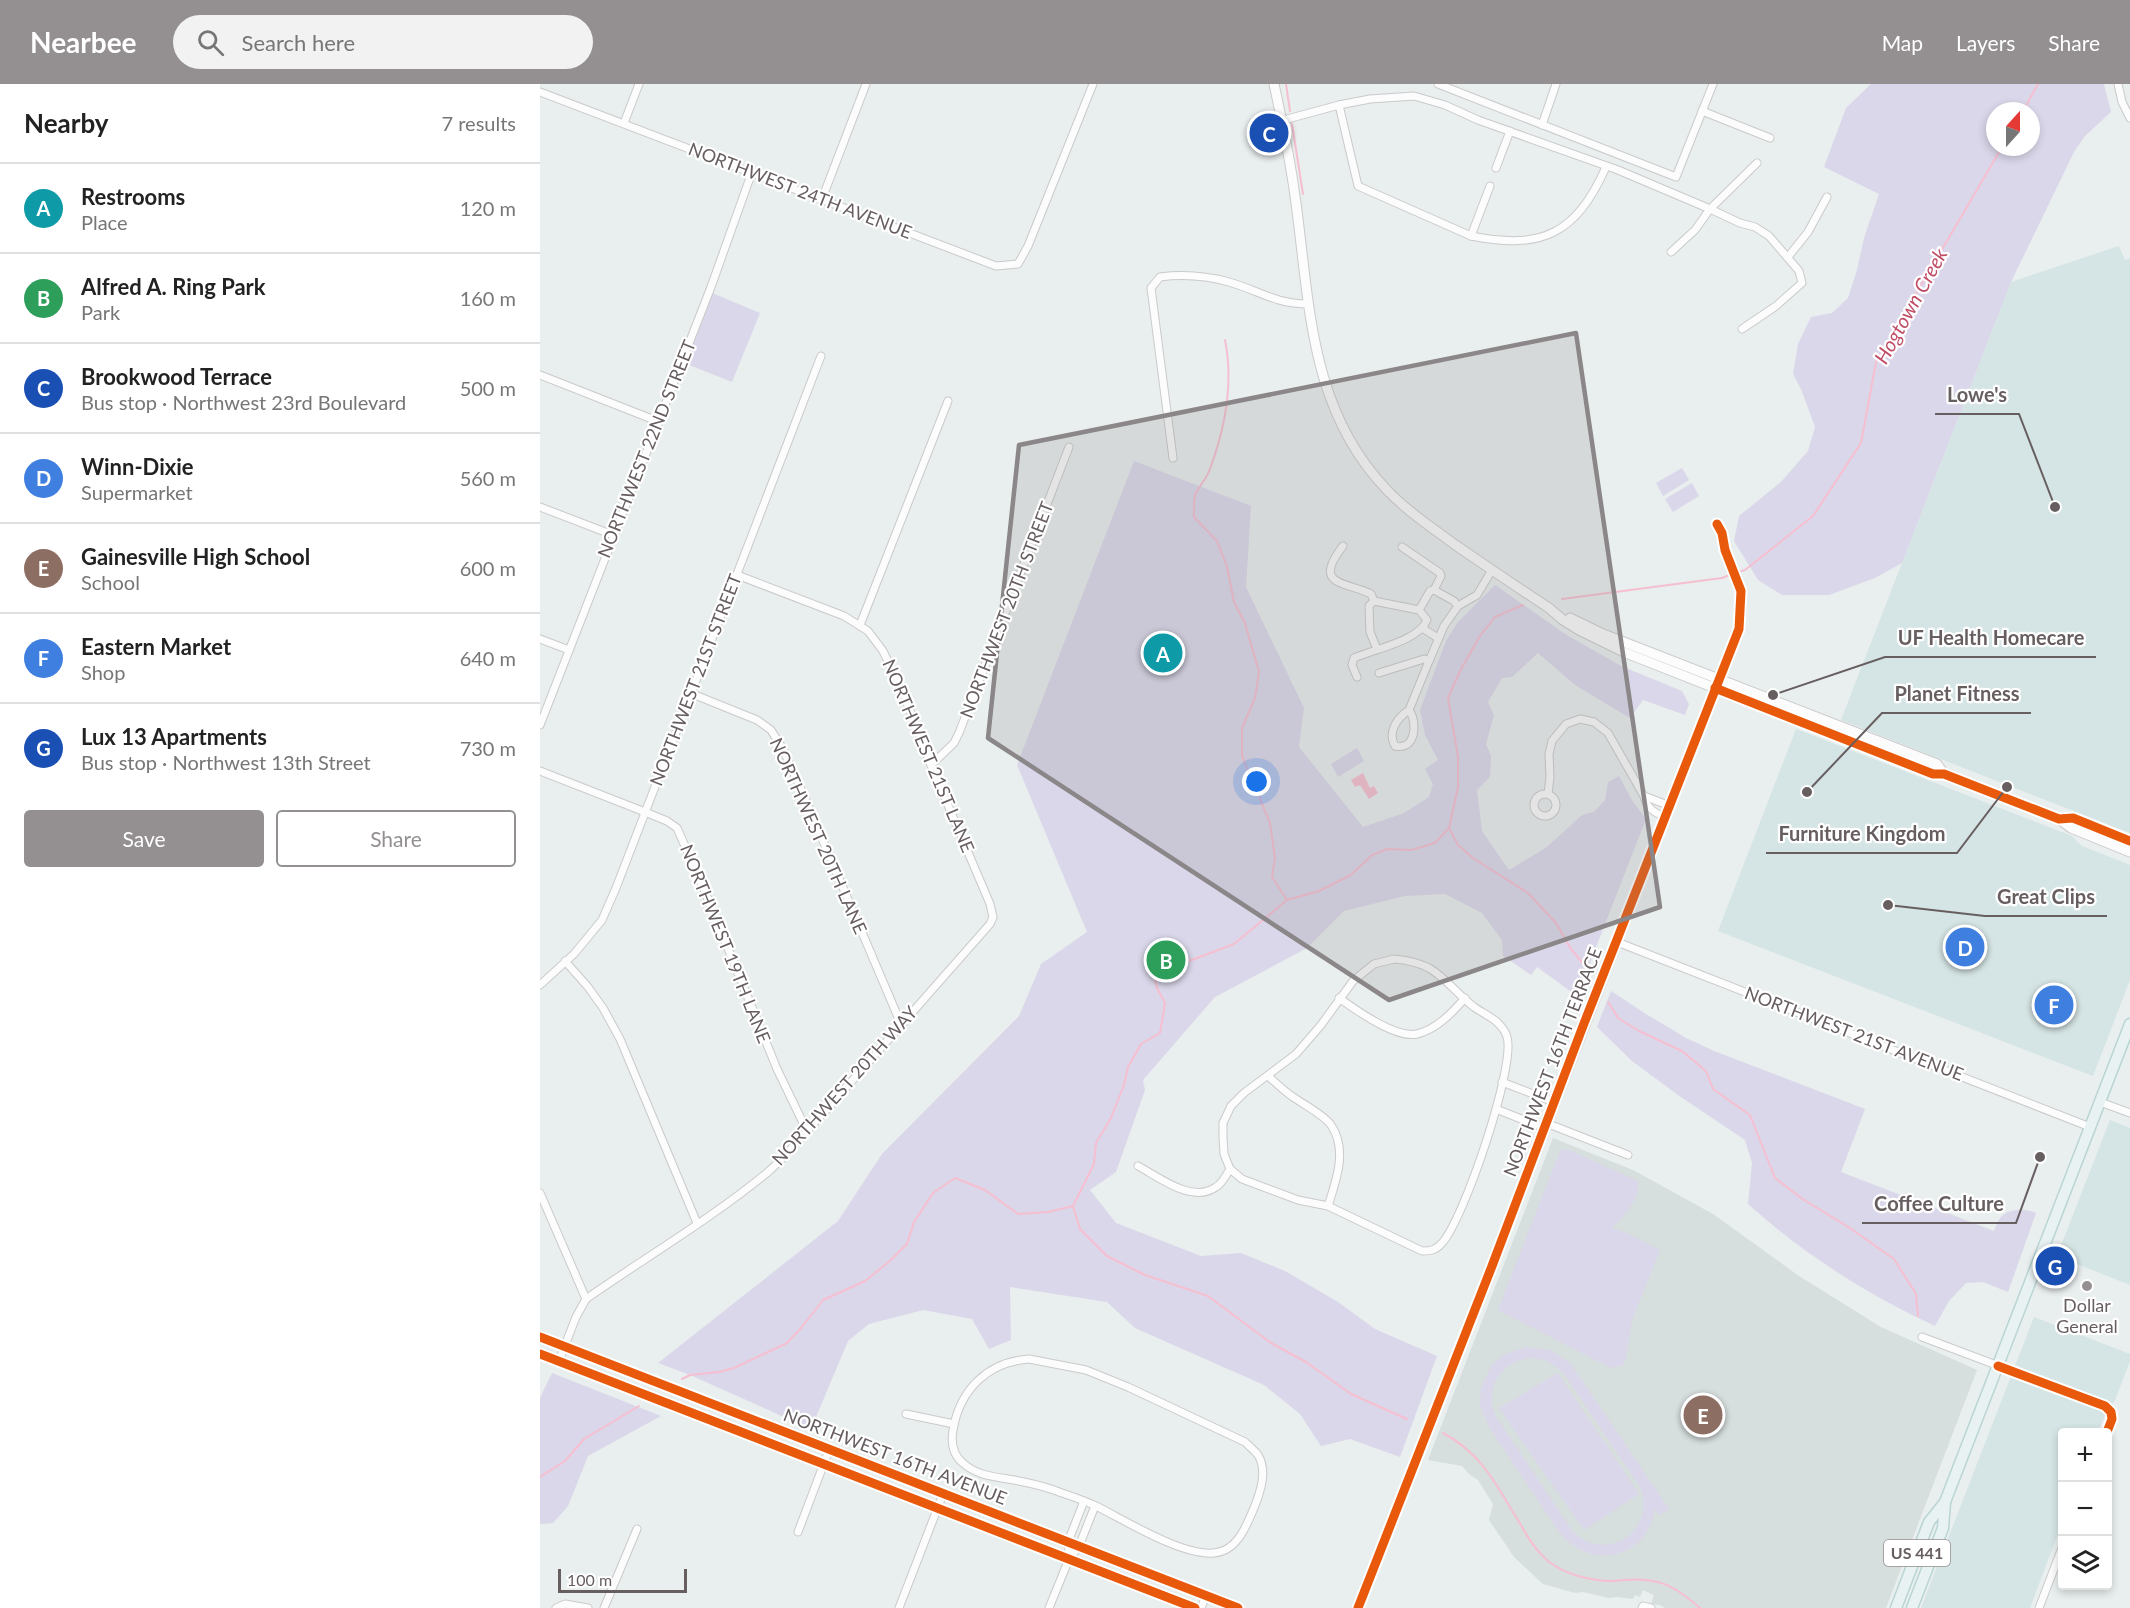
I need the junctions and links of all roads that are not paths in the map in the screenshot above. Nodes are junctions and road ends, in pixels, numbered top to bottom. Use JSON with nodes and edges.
{"nodes":[{"id":1,"x":639,"y":84,"type":"edge"},
{"id":2,"x":866,"y":84,"type":"edge"},
{"id":3,"x":1093,"y":84,"type":"edge"},
{"id":4,"x":1274,"y":84,"type":"edge"},
{"id":5,"x":1438,"y":84,"type":"edge"},
{"id":6,"x":1556,"y":84,"type":"edge"},
{"id":7,"x":1713,"y":84,"type":"edge"},
{"id":8,"x":2118,"y":84,"type":"edge"},
{"id":9,"x":540,"y":92,"type":"edge"},
{"id":10,"x":1339,"y":105,"type":"junction"},
{"id":11,"x":1702,"y":111,"type":"junction"},
{"id":12,"x":2130,"y":118,"type":"edge"},
{"id":13,"x":1280,"y":121,"type":"junction"},
{"id":14,"x":624,"y":123,"type":"junction"},
{"id":15,"x":1542,"y":125,"type":"junction"},
{"id":16,"x":1510,"y":131,"type":"junction"},
{"id":17,"x":1770,"y":138,"type":"dead end"},
{"id":18,"x":1757,"y":163,"type":"dead end"},
{"id":19,"x":1606,"y":166,"type":"junction"},
{"id":20,"x":1496,"y":168,"type":"dead end"},
{"id":21,"x":752,"y":172,"type":"junction"},
{"id":22,"x":1490,"y":186,"type":"dead end"},
{"id":23,"x":1827,"y":197,"type":"dead end"},
{"id":24,"x":822,"y":199,"type":"junction"},
{"id":25,"x":1710,"y":209,"type":"junction"},
{"id":26,"x":1471,"y":236,"type":"junction"},
{"id":27,"x":1671,"y":252,"type":"dead end"},
{"id":28,"x":1788,"y":257,"type":"junction"},
{"id":29,"x":1309,"y":304,"type":"junction"},
{"id":30,"x":1742,"y":329,"type":"dead end"},
{"id":31,"x":821,"y":356,"type":"dead end"},
{"id":32,"x":540,"y":375,"type":"edge"},
{"id":33,"x":948,"y":401,"type":"dead end"},
{"id":34,"x":657,"y":421,"type":"junction"},
{"id":35,"x":1069,"y":447,"type":"dead end"},
{"id":36,"x":1173,"y":458,"type":"dead end"},
{"id":37,"x":540,"y":507,"type":"edge"},
{"id":38,"x":1717,"y":524,"type":"dead end"},
{"id":39,"x":613,"y":535,"type":"junction"},
{"id":40,"x":1343,"y":546,"type":"dead end"},
{"id":41,"x":1402,"y":547,"type":"dead end"},
{"id":42,"x":1492,"y":570,"type":"junction"},
{"id":43,"x":737,"y":574,"type":"junction"},
{"id":44,"x":1434,"y":590,"type":"junction"},
{"id":45,"x":1374,"y":602,"type":"junction"},
{"id":46,"x":1458,"y":606,"type":"junction"},
{"id":47,"x":1549,"y":608,"type":"junction"},
{"id":48,"x":1419,"y":610,"type":"junction"},
{"id":49,"x":860,"y":625,"type":"junction"},
{"id":50,"x":1422,"y":628,"type":"junction"},
{"id":51,"x":1438,"y":638,"type":"junction"},
{"id":52,"x":540,"y":639,"type":"edge"},
{"id":53,"x":1377,"y":649,"type":"junction"},
{"id":54,"x":569,"y":650,"type":"junction"},
{"id":55,"x":1429,"y":661,"type":"junction"},
{"id":56,"x":1379,"y":673,"type":"dead end"},
{"id":57,"x":1357,"y":677,"type":"dead end"},
{"id":58,"x":1719,"y":678,"type":"junction"},
{"id":59,"x":1715,"y":688,"type":"junction"},
{"id":60,"x":690,"y":693,"type":"junction"},
{"id":61,"x":1409,"y":710,"type":"junction"},
{"id":62,"x":540,"y":725,"type":"edge"},
{"id":63,"x":931,"y":765,"type":"junction"},
{"id":64,"x":540,"y":771,"type":"edge"},
{"id":65,"x":1944,"y":774,"type":"junction"},
{"id":66,"x":1548,"y":794,"type":"dead end"},
{"id":67,"x":1644,"y":796,"type":"junction"},
{"id":68,"x":1670,"y":806,"type":"junction"},
{"id":69,"x":645,"y":812,"type":"junction"},
{"id":70,"x":1666,"y":818,"type":"junction"},
{"id":71,"x":2059,"y":819,"type":"junction"},
{"id":72,"x":2130,"y":841,"type":"edge"},
{"id":73,"x":2130,"y":852,"type":"edge"},
{"id":74,"x":993,"y":916,"type":"joint"},
{"id":75,"x":1617,"y":942,"type":"junction"},
{"id":76,"x":565,"y":961,"type":"junction"},
{"id":77,"x":540,"y":985,"type":"edge"},
{"id":78,"x":1339,"y":998,"type":"junction"},
{"id":79,"x":1465,"y":998,"type":"junction"},
{"id":80,"x":901,"y":1024,"type":"junction"},
{"id":81,"x":2130,"y":1024,"type":"edge"},
{"id":82,"x":1268,"y":1076,"type":"junction"},
{"id":83,"x":1502,"y":1082,"type":"junction"},
{"id":84,"x":1554,"y":1102,"type":"junction"},
{"id":85,"x":2100,"y":1102,"type":"junction"},
{"id":86,"x":1496,"y":1109,"type":"junction"},
{"id":87,"x":2130,"y":1113,"type":"edge"},
{"id":88,"x":1545,"y":1126,"type":"junction"},
{"id":89,"x":2090,"y":1127,"type":"junction"},
{"id":90,"x":806,"y":1130,"type":"junction"},
{"id":91,"x":1628,"y":1155,"type":"dead end"},
{"id":92,"x":1138,"y":1166,"type":"dead end"},
{"id":93,"x":1230,"y":1169,"type":"junction"},
{"id":94,"x":540,"y":1193,"type":"edge"},
{"id":95,"x":1328,"y":1206,"type":"junction"},
{"id":96,"x":698,"y":1223,"type":"junction"},
{"id":97,"x":586,"y":1299,"type":"junction"},
{"id":98,"x":540,"y":1337,"type":"edge"},
{"id":99,"x":1922,"y":1337,"type":"dead end"},
{"id":100,"x":564,"y":1347,"type":"junction"},
{"id":101,"x":540,"y":1354,"type":"edge"},
{"id":102,"x":559,"y":1361,"type":"junction"},
{"id":103,"x":1998,"y":1366,"type":"junction"},
{"id":104,"x":695,"y":1397,"type":"junction"},
{"id":105,"x":689,"y":1412,"type":"junction"},
{"id":106,"x":906,"y":1414,"type":"dead end"},
{"id":107,"x":954,"y":1424,"type":"junction"},
{"id":108,"x":2109,"y":1428,"type":"edge"},
{"id":109,"x":829,"y":1450,"type":"junction"},
{"id":110,"x":824,"y":1464,"type":"junction"},
{"id":111,"x":943,"y":1494,"type":"junction"},
{"id":112,"x":1084,"y":1501,"type":"junction"},
{"id":113,"x":1945,"y":1502,"type":"junction"},
{"id":114,"x":1095,"y":1506,"type":"junction"},
{"id":115,"x":937,"y":1509,"type":"junction"},
{"id":116,"x":1929,"y":1522,"type":"junction"},
{"id":117,"x":637,"y":1529,"type":"dead end"},
{"id":118,"x":798,"y":1532,"type":"dead end"},
{"id":119,"x":1068,"y":1542,"type":"junction"},
{"id":120,"x":1079,"y":1546,"type":"junction"},
{"id":121,"x":2058,"y":1558,"type":"edge"},
{"id":122,"x":1069,"y":1559,"type":"junction"},
{"id":123,"x":1206,"y":1596,"type":"junction"},
{"id":124,"x":556,"y":1608,"type":"edge"},
{"id":125,"x":588,"y":1608,"type":"edge"},
{"id":126,"x":604,"y":1608,"type":"edge"},
{"id":127,"x":899,"y":1608,"type":"edge"},
{"id":128,"x":1049,"y":1608,"type":"edge"},
{"id":129,"x":1195,"y":1608,"type":"edge"},
{"id":130,"x":1202,"y":1608,"type":"edge"},
{"id":131,"x":1238,"y":1608,"type":"edge"},
{"id":132,"x":1358,"y":1608,"type":"edge"},
{"id":133,"x":1642,"y":1608,"type":"edge"},
{"id":134,"x":1651,"y":1608,"type":"edge"},
{"id":135,"x":1896,"y":1608,"type":"edge"},
{"id":136,"x":1906,"y":1608,"type":"edge"},
{"id":137,"x":1912,"y":1608,"type":"edge"},
{"id":138,"x":2039,"y":1608,"type":"edge"}],
"edges":[{"from":1,"to":14,"type":"street"},
{"from":2,"to":24,"type":"street"},
{"from":3,"to":24,"type":"street","name":"NORTHWEST 24TH AVENUE"},
{"from":4,"to":13,"type":"street"},
{"from":5,"to":15,"type":"street"},
{"from":6,"to":15,"type":"street"},
{"from":7,"to":11,"type":"street"},
{"from":8,"to":12,"type":"street"},
{"from":9,"to":14,"type":"street","name":"NORTHWEST 24TH AVENUE"},
{"from":10,"to":13,"type":"street"},
{"from":10,"to":16,"type":"street"},
{"from":10,"to":26,"type":"street"},
{"from":11,"to":15,"type":"street"},
{"from":11,"to":17,"type":"street"},
{"from":13,"to":29,"type":"street"},
{"from":14,"to":21,"type":"street","name":"NORTHWEST 24TH AVENUE"},
{"from":16,"to":19,"type":"street"},
{"from":16,"to":20,"type":"street"},
{"from":18,"to":25,"type":"street"},
{"from":19,"to":25,"type":"street"},
{"from":19,"to":26,"type":"street"},
{"from":21,"to":24,"type":"street","name":"NORTHWEST 24TH AVENUE"},
{"from":21,"to":34,"type":"street","name":"NORTHWEST 22ND STREET"},
{"from":22,"to":26,"type":"street"},
{"from":23,"to":28,"type":"street"},
{"from":25,"to":27,"type":"street"},
{"from":25,"to":28,"type":"street"},
{"from":28,"to":30,"type":"street"},
{"from":29,"to":36,"type":"street"},
{"from":29,"to":42,"type":"street"},
{"from":31,"to":43,"type":"street","name":"NORTHWEST 21ST STREET"},
{"from":32,"to":34,"type":"street"},
{"from":33,"to":49,"type":"street"},
{"from":34,"to":39,"type":"street","name":"NORTHWEST 22ND STREET"},
{"from":35,"to":63,"type":"street","name":"NORTHWEST 20TH STREET"},
{"from":37,"to":39,"type":"street"},
{"from":38,"to":58,"type":"street","name":"NORTHWEST 16TH TERRACE"},
{"from":39,"to":54,"type":"street","name":"NORTHWEST 22ND STREET"},
{"from":40,"to":45,"type":"street"},
{"from":41,"to":44,"type":"street"},
{"from":42,"to":46,"type":"street"},
{"from":42,"to":47,"type":"street"},
{"from":43,"to":49,"type":"street","name":"NORTHWEST 21ST LANE"},
{"from":43,"to":60,"type":"street","name":"NORTHWEST 21ST STREET"},
{"from":44,"to":46,"type":"street"},
{"from":44,"to":48,"type":"street"},
{"from":45,"to":48,"type":"street"},
{"from":45,"to":53,"type":"street"},
{"from":46,"to":51,"type":"street"},
{"from":47,"to":58,"type":"street"},
{"from":47,"to":59,"type":"street"},
{"from":48,"to":50,"type":"street"},
{"from":49,"to":63,"type":"street","name":"NORTHWEST 21ST LANE"},
{"from":50,"to":51,"type":"street"},
{"from":50,"to":53,"type":"street"},
{"from":51,"to":55,"type":"street"},
{"from":52,"to":54,"type":"street"},
{"from":53,"to":57,"type":"street"},
{"from":54,"to":62,"type":"street","name":"NORTHWEST 22ND STREET"},
{"from":55,"to":56,"type":"street"},
{"from":55,"to":61,"type":"street"},
{"from":58,"to":59,"type":"street","name":"NORTHWEST 16TH TERRACE"},
{"from":58,"to":65,"type":"street"},
{"from":59,"to":65,"type":"street"},
{"from":59,"to":68,"type":"street","name":"NORTHWEST 16TH TERRACE"},
{"from":60,"to":69,"type":"street","name":"NORTHWEST 21ST STREET"},
{"from":60,"to":80,"type":"street","name":"NORTHWEST 20TH LANE"},
{"from":61,"to":61,"type":"street"},
{"from":63,"to":74,"type":"street","name":"NORTHWEST 21ST LANE"},
{"from":64,"to":69,"type":"street","name":"NORTHWEST 19TH LANE"},
{"from":65,"to":71,"type":"street"},
{"from":66,"to":67,"type":"street"},
{"from":67,"to":68,"type":"street"},
{"from":67,"to":70,"type":"street"},
{"from":68,"to":70,"type":"street","name":"NORTHWEST 16TH TERRACE"},
{"from":69,"to":76,"type":"street","name":"NORTHWEST 21ST STREET"},
{"from":69,"to":90,"type":"street","name":"NORTHWEST 19TH LANE"},
{"from":70,"to":75,"type":"street","name":"NORTHWEST 16TH TERRACE"},
{"from":71,"to":72,"type":"street"},
{"from":71,"to":73,"type":"street"},
{"from":74,"to":80,"type":"street","name":"NORTHWEST 20TH WAY"},
{"from":75,"to":84,"type":"street","name":"NORTHWEST 16TH TERRACE"},
{"from":75,"to":89,"type":"street","name":"NORTHWEST 21ST AVENUE"},
{"from":76,"to":77,"type":"street","name":"NORTHWEST 21ST STREET"},
{"from":76,"to":96,"type":"street"},
{"from":78,"to":79,"type":"street"},
{"from":78,"to":79,"type":"street"},
{"from":78,"to":82,"type":"street"},
{"from":79,"to":83,"type":"street"},
{"from":80,"to":90,"type":"street","name":"NORTHWEST 20TH WAY"},
{"from":81,"to":85,"type":"main road","number":"US 441"},
{"from":82,"to":93,"type":"street"},
{"from":82,"to":95,"type":"street"},
{"from":83,"to":84,"type":"street"},
{"from":83,"to":86,"type":"street"},
{"from":84,"to":88,"type":"street","name":"NORTHWEST 16TH TERRACE"},
{"from":85,"to":87,"type":"street"},
{"from":85,"to":89,"type":"main road","number":"US 441"},
{"from":86,"to":88,"type":"street"},
{"from":86,"to":95,"type":"street"},
{"from":88,"to":91,"type":"street"},
{"from":88,"to":132,"type":"street","name":"NORTHWEST 16TH TERRACE"},
{"from":89,"to":103,"type":"main road","number":"US 441"},
{"from":90,"to":96,"type":"street","name":"NORTHWEST 20TH WAY"},
{"from":92,"to":93,"type":"street"},
{"from":93,"to":95,"type":"street"},
{"from":94,"to":97,"type":"street"},
{"from":96,"to":97,"type":"street","name":"NORTHWEST 20TH WAY"},
{"from":97,"to":100,"type":"street"},
{"from":98,"to":100,"type":"street","name":"NORTHWEST 16TH AVENUE"},
{"from":99,"to":103,"type":"street"},
{"from":100,"to":102,"type":"street"},
{"from":100,"to":104,"type":"street","name":"NORTHWEST 16TH AVENUE"},
{"from":101,"to":102,"type":"street","name":"NORTHWEST 16TH AVENUE"},
{"from":102,"to":105,"type":"street","name":"NORTHWEST 16TH AVENUE"},
{"from":103,"to":108,"type":"street"},
{"from":103,"to":113,"type":"main road","number":"US 441"},
{"from":104,"to":105,"type":"street"},
{"from":104,"to":109,"type":"street","name":"NORTHWEST 16TH AVENUE"},
{"from":105,"to":110,"type":"street","name":"NORTHWEST 16TH AVENUE"},
{"from":106,"to":107,"type":"street"},
{"from":107,"to":112,"type":"street"},
{"from":107,"to":114,"type":"street"},
{"from":109,"to":110,"type":"street"},
{"from":109,"to":111,"type":"street","name":"NORTHWEST 16TH AVENUE"},
{"from":110,"to":115,"type":"street","name":"NORTHWEST 16TH AVENUE"},
{"from":110,"to":118,"type":"street"},
{"from":111,"to":115,"type":"street"},
{"from":111,"to":119,"type":"street","name":"NORTHWEST 16TH AVENUE"},
{"from":112,"to":114,"type":"street"},
{"from":112,"to":119,"type":"street"},
{"from":113,"to":116,"type":"main road","number":"US 441"},
{"from":113,"to":137,"type":"main road","number":"US 441"},
{"from":114,"to":120,"type":"street"},
{"from":115,"to":122,"type":"street","name":"NORTHWEST 16TH AVENUE"},
{"from":115,"to":127,"type":"street"},
{"from":116,"to":135,"type":"main road","number":"US 441"},
{"from":116,"to":136,"type":"main road"},
{"from":117,"to":126,"type":"street"},
{"from":119,"to":120,"type":"street","name":"NORTHWEST 16TH AVENUE"},
{"from":119,"to":122,"type":"street"},
{"from":120,"to":122,"type":"street"},
{"from":120,"to":123,"type":"street","name":"NORTHWEST 16TH AVENUE"},
{"from":121,"to":138,"type":"street"},
{"from":122,"to":128,"type":"street"},
{"from":122,"to":129,"type":"street","name":"NORTHWEST 16TH AVENUE"},
{"from":123,"to":130,"type":"street"},
{"from":123,"to":131,"type":"street","name":"NORTHWEST 16TH AVENUE"},
{"from":124,"to":125,"type":"street"},
{"from":133,"to":134,"type":"street"}]}
